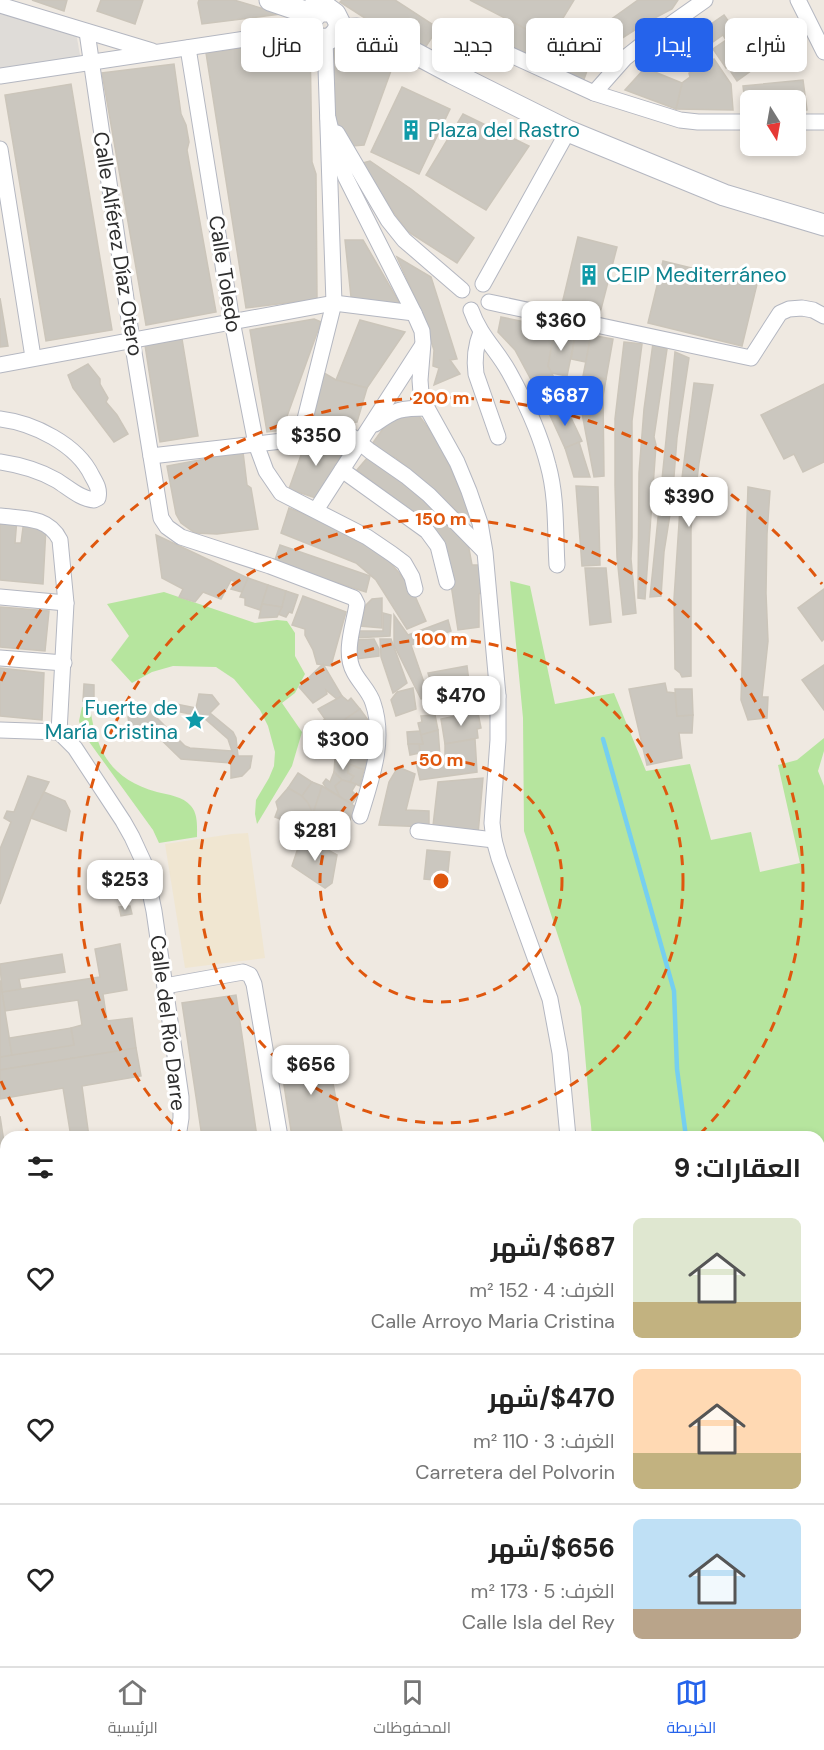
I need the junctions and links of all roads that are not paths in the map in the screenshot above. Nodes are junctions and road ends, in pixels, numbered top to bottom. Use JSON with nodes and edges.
{"nodes":[{"id":1,"x":270,"y":0,"type":"edge"},
{"id":2,"x":705,"y":0,"type":"edge"},
{"id":3,"x":798,"y":0,"type":"edge"},
{"id":4,"x":0,"y":5,"type":"edge"},
{"id":5,"x":324,"y":20,"type":"edge"},
{"id":6,"x":87,"y":32,"type":"junction"},
{"id":7,"x":188,"y":48,"type":"junction"},
{"id":8,"x":824,"y":52,"type":"edge"},
{"id":9,"x":156,"y":53,"type":"junction"},
{"id":10,"x":91,"y":62,"type":"junction"},
{"id":11,"x":452,"y":74,"type":"junction"},
{"id":12,"x":0,"y":76,"type":"edge"},
{"id":13,"x":594,"y":93,"type":"junction"},
{"id":14,"x":328,"y":118,"type":"junction"},
{"id":15,"x":740,"y":122,"type":"edge"},
{"id":16,"x":806,"y":122,"type":"edge"},
{"id":17,"x":824,"y":122,"type":"edge"},
{"id":18,"x":568,"y":131,"type":"junction"},
{"id":19,"x":0,"y":149,"type":"edge"},
{"id":20,"x":824,"y":225,"type":"edge"},
{"id":21,"x":483,"y":284,"type":"junction"},
{"id":22,"x":462,"y":290,"type":"junction"},
{"id":23,"x":489,"y":302,"type":"junction"},
{"id":24,"x":334,"y":303,"type":"junction"},
{"id":25,"x":471,"y":310,"type":"junction"},
{"id":26,"x":414,"y":313,"type":"junction"},
{"id":27,"x":824,"y":316,"type":"edge"},
{"id":28,"x":232,"y":321,"type":"junction"},
{"id":29,"x":481,"y":332,"type":"junction"},
{"id":30,"x":132,"y":340,"type":"junction"},
{"id":31,"x":423,"y":343,"type":"junction"},
{"id":32,"x":33,"y":357,"type":"junction"},
{"id":33,"x":0,"y":365,"type":"edge"},
{"id":34,"x":427,"y":408,"type":"junction"},
{"id":35,"x":0,"y":419,"type":"edge"},
{"id":36,"x":368,"y":429,"type":"junction"},
{"id":37,"x":498,"y":438,"type":"dead end"},
{"id":38,"x":300,"y":439,"type":"junction"},
{"id":39,"x":360,"y":443,"type":"junction"},
{"id":40,"x":256,"y":444,"type":"junction"},
{"id":41,"x":151,"y":456,"type":"junction"},
{"id":42,"x":0,"y":462,"type":"edge"},
{"id":43,"x":342,"y":470,"type":"junction"},
{"id":44,"x":316,"y":510,"type":"junction"},
{"id":45,"x":0,"y":516,"type":"edge"},
{"id":46,"x":484,"y":552,"type":"junction"},
{"id":47,"x":557,"y":565,"type":"dead end"},
{"id":48,"x":447,"y":582,"type":"dead end"},
{"id":49,"x":415,"y":589,"type":"dead end"},
{"id":50,"x":0,"y":597,"type":"edge"},
{"id":51,"x":66,"y":603,"type":"junction"},
{"id":52,"x":0,"y":658,"type":"edge"},
{"id":53,"x":64,"y":663,"type":"junction"},
{"id":54,"x":498,"y":696,"type":"junction"},
{"id":55,"x":451,"y":703,"type":"dead end"},
{"id":56,"x":0,"y":730,"type":"edge"},
{"id":57,"x":59,"y":732,"type":"junction"},
{"id":58,"x":360,"y":816,"type":"dead end"},
{"id":59,"x":418,"y":831,"type":"dead end"},
{"id":60,"x":494,"y":840,"type":"junction"},
{"id":61,"x":165,"y":986,"type":"junction"},
{"id":62,"x":178,"y":1131,"type":"edge"},
{"id":63,"x":279,"y":1131,"type":"edge"},
{"id":64,"x":567,"y":1131,"type":"edge"}],
"edges":[{"from":1,"to":5,"type":"main road"},
{"from":2,"to":13,"type":"street"},
{"from":3,"to":8,"type":"street"},
{"from":4,"to":6,"type":"street"},
{"from":5,"to":7,"type":"street"},
{"from":5,"to":11,"type":"main road"},
{"from":5,"to":14,"type":"street"},
{"from":6,"to":9,"type":"street"},
{"from":6,"to":10,"type":"street","name":"Calle Alférez Díaz Otero"},
{"from":7,"to":9,"type":"street"},
{"from":7,"to":28,"type":"street","name":"Calle Toledo"},
{"from":9,"to":10,"type":"street"},
{"from":10,"to":12,"type":"street"},
{"from":10,"to":30,"type":"street","name":"Calle Alférez Díaz Otero"},
{"from":11,"to":13,"type":"street"},
{"from":11,"to":18,"type":"main road"},
{"from":13,"to":15,"type":"street"},
{"from":14,"to":22,"type":"street"},
{"from":14,"to":24,"type":"street"},
{"from":14,"to":26,"type":"street"},
{"from":16,"to":17,"type":"street"},
{"from":18,"to":20,"type":"main road"},
{"from":18,"to":21,"type":"street"},
{"from":19,"to":32,"type":"street"},
{"from":21,"to":22,"type":"street"},
{"from":21,"to":23,"type":"street"},
{"from":22,"to":25,"type":"street"},
{"from":23,"to":25,"type":"street"},
{"from":23,"to":27,"type":"street"},
{"from":24,"to":26,"type":"street"},
{"from":24,"to":28,"type":"street"},
{"from":24,"to":38,"type":"street"},
{"from":25,"to":29,"type":"street"},
{"from":26,"to":31,"type":"street"},
{"from":28,"to":30,"type":"street"},
{"from":28,"to":40,"type":"street","name":"Calle Toledo"},
{"from":29,"to":37,"type":"street"},
{"from":29,"to":47,"type":"street"},
{"from":30,"to":32,"type":"street"},
{"from":30,"to":41,"type":"street","name":"Calle Alférez Díaz Otero"},
{"from":31,"to":34,"type":"street"},
{"from":31,"to":36,"type":"street"},
{"from":32,"to":33,"type":"street"},
{"from":34,"to":36,"type":"street"},
{"from":34,"to":46,"type":"street"},
{"from":35,"to":42,"type":"street"},
{"from":36,"to":39,"type":"street"},
{"from":38,"to":39,"type":"street"},
{"from":38,"to":40,"type":"street"},
{"from":39,"to":43,"type":"street"},
{"from":39,"to":46,"type":"street"},
{"from":40,"to":41,"type":"street"},
{"from":40,"to":44,"type":"street","name":"Calle Toledo"},
{"from":41,"to":58,"type":"street","name":"Calle Alférez Díaz Otero"},
{"from":43,"to":44,"type":"street"},
{"from":43,"to":48,"type":"street"},
{"from":44,"to":49,"type":"street"},
{"from":45,"to":51,"type":"street"},
{"from":46,"to":54,"type":"street"},
{"from":50,"to":51,"type":"street"},
{"from":51,"to":53,"type":"street"},
{"from":52,"to":53,"type":"street"},
{"from":53,"to":57,"type":"street"},
{"from":54,"to":55,"type":"street"},
{"from":54,"to":60,"type":"street"},
{"from":56,"to":57,"type":"street"},
{"from":57,"to":61,"type":"street","name":"Calle del Río Darre"},
{"from":59,"to":60,"type":"street"},
{"from":60,"to":64,"type":"street"},
{"from":61,"to":62,"type":"street","name":"Calle del Río Darre"},
{"from":61,"to":63,"type":"street"}]}
